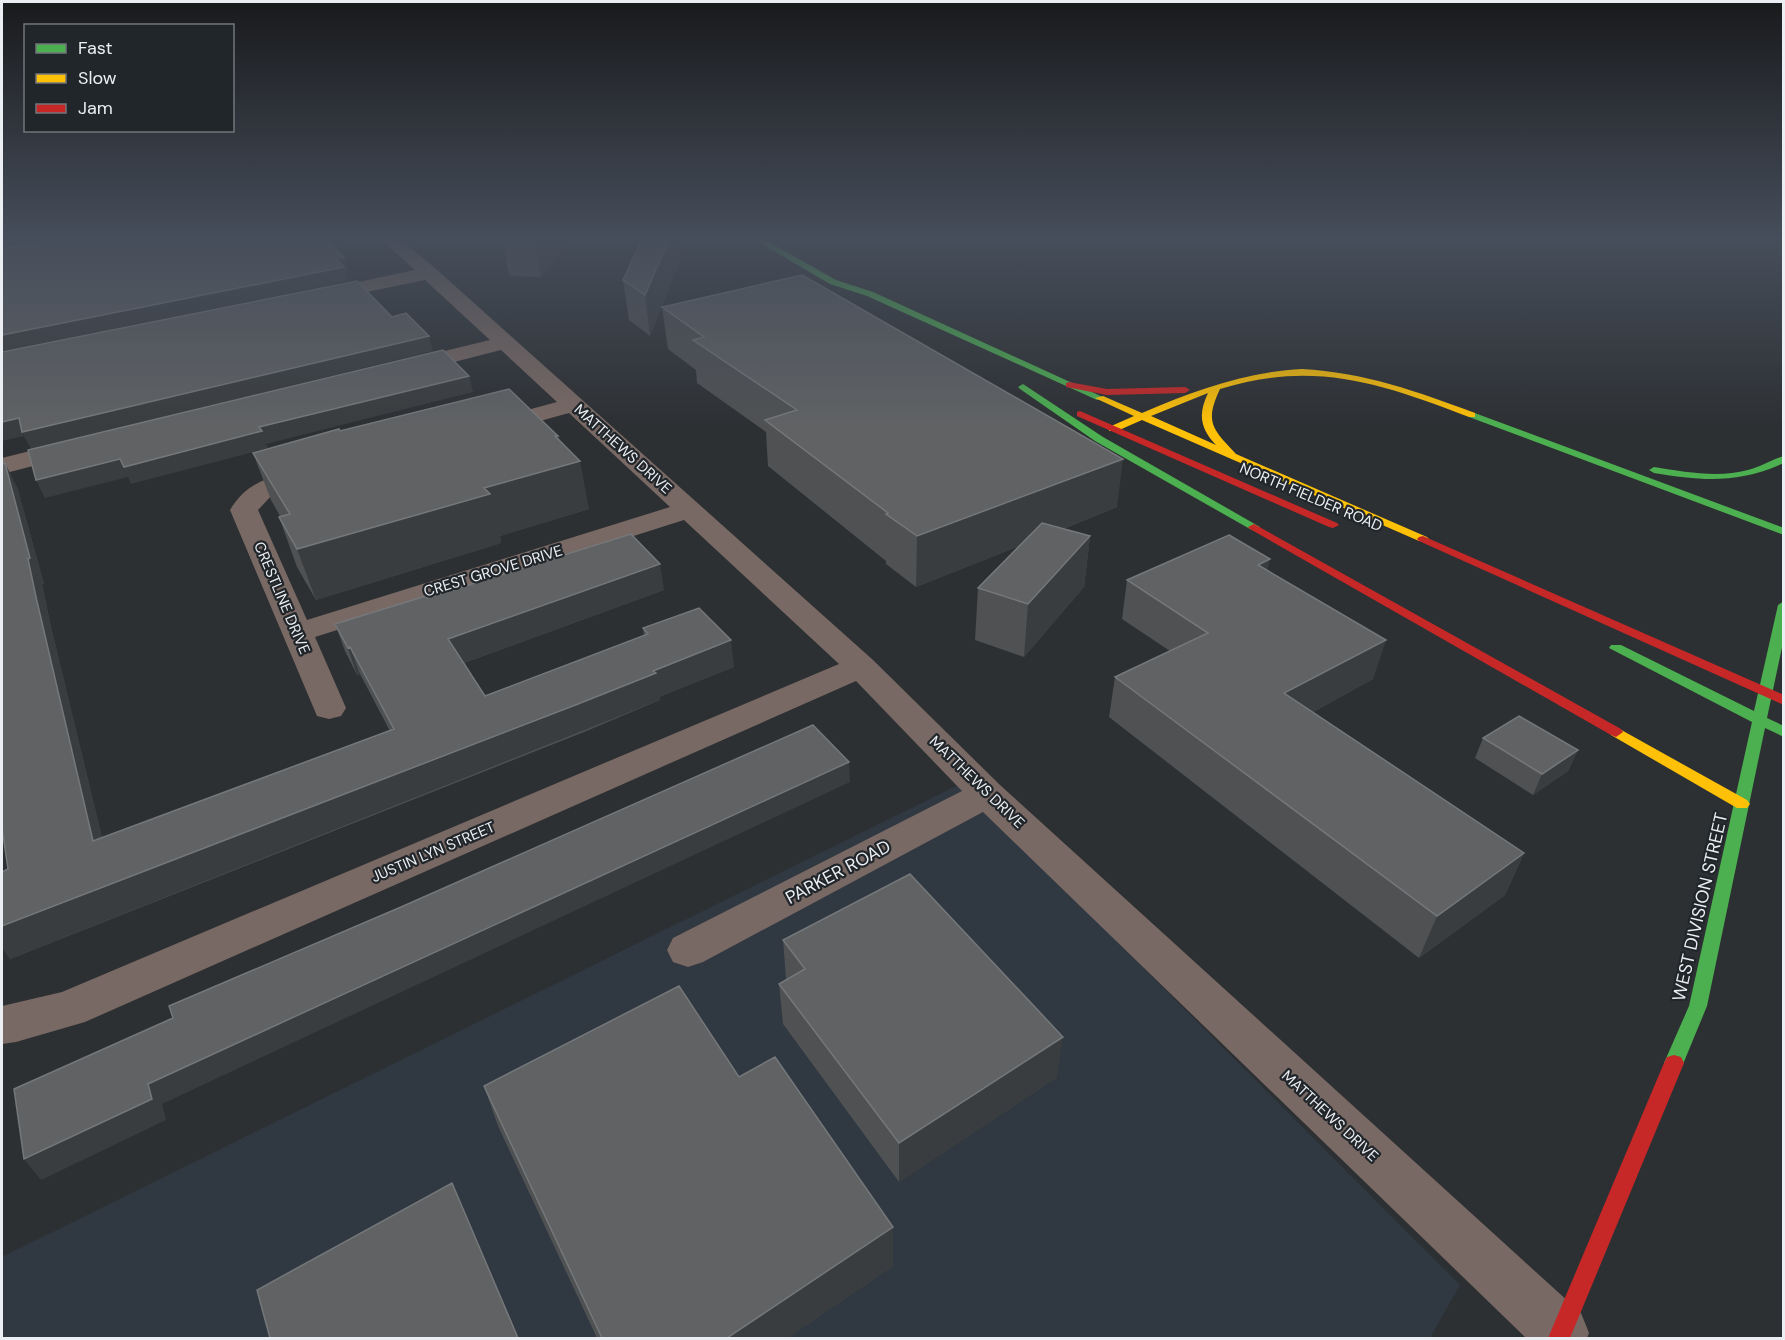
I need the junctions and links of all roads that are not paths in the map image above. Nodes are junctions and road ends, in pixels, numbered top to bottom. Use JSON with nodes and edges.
{"nodes":[{"id":1,"x":457,"y":300,"type":"edge"},
{"id":2,"x":848,"y":300,"type":"edge"},
{"id":3,"x":882,"y":300,"type":"edge"},
{"id":4,"x":851,"y":303,"type":"edge"},
{"id":5,"x":504,"y":343,"type":"junction"},
{"id":6,"x":390,"y":371,"type":"edge"},
{"id":7,"x":1007,"y":379,"type":"dead end"},
{"id":8,"x":1069,"y":385,"type":"junction"},
{"id":9,"x":1023,"y":387,"type":"junction"},
{"id":10,"x":1216,"y":387,"type":"junction"},
{"id":11,"x":573,"y":405,"type":"junction"},
{"id":12,"x":1144,"y":416,"type":"junction"},
{"id":13,"x":1113,"y":429,"type":"junction"},
{"id":14,"x":473,"y":432,"type":"edge"},
{"id":15,"x":93,"y":444,"type":"edge"},
{"id":16,"x":1232,"y":455,"type":"junction"},
{"id":17,"x":1784,"y":459,"type":"edge"},
{"id":18,"x":1597,"y":462,"type":"junction"},
{"id":19,"x":2,"y":466,"type":"edge"},
{"id":20,"x":327,"y":471,"type":"edge"},
{"id":21,"x":690,"y":510,"type":"junction"},
{"id":22,"x":1341,"y":528,"type":"dead end"},
{"id":23,"x":1784,"y":532,"type":"edge"},
{"id":24,"x":1784,"y":604,"type":"edge"},
{"id":25,"x":296,"y":633,"type":"junction"},
{"id":26,"x":1608,"y":644,"type":"dead end"},
{"id":27,"x":861,"y":667,"type":"junction"},
{"id":28,"x":1784,"y":701,"type":"edge"},
{"id":29,"x":329,"y":708,"type":"dead end"},
{"id":30,"x":1784,"y":732,"type":"edge"},
{"id":31,"x":987,"y":794,"type":"junction"},
{"id":32,"x":1742,"y":804,"type":"junction"},
{"id":33,"x":688,"y":950,"type":"dead end"},
{"id":34,"x":2,"y":1025,"type":"edge"},
{"id":35,"x":1560,"y":1336,"type":"edge"}],
"edges":[{"from":1,"to":5,"type":"street","name":"MATTHEWS DRIVE"},
{"from":2,"to":4,"type":"main road","name":"NORTH FIELDER ROAD"},
{"from":3,"to":8,"type":"main road","name":"NORTH FIELDER ROAD"},
{"from":5,"to":6,"type":"street"},
{"from":5,"to":11,"type":"street","name":"MATTHEWS DRIVE"},
{"from":7,"to":9,"type":"main road","name":"NORTH FIELDER ROAD"},
{"from":8,"to":10,"type":"main road"},
{"from":8,"to":12,"type":"main road","name":"NORTH FIELDER ROAD"},
{"from":9,"to":13,"type":"main road","name":"NORTH FIELDER ROAD"},
{"from":9,"to":32,"type":"main road"},
{"from":10,"to":12,"type":"main road"},
{"from":10,"to":16,"type":"main road"},
{"from":10,"to":18,"type":"main road"},
{"from":11,"to":14,"type":"street"},
{"from":11,"to":21,"type":"street","name":"MATTHEWS DRIVE"},
{"from":12,"to":13,"type":"main road"},
{"from":12,"to":16,"type":"main road","name":"NORTH FIELDER ROAD"},
{"from":13,"to":22,"type":"main road","name":"NORTH FIELDER ROAD"},
{"from":15,"to":19,"type":"street"},
{"from":16,"to":28,"type":"main road","name":"NORTH FIELDER ROAD"},
{"from":17,"to":18,"type":"main road"},
{"from":18,"to":23,"type":"main road"},
{"from":20,"to":25,"type":"street","name":"CRESTLINE DRIVE"},
{"from":21,"to":25,"type":"street","name":"CREST GROVE DRIVE"},
{"from":21,"to":27,"type":"street","name":"MATTHEWS DRIVE"},
{"from":24,"to":32,"type":"main road","name":"WEST DIVISION STREET"},
{"from":25,"to":29,"type":"street","name":"CRESTLINE DRIVE"},
{"from":26,"to":30,"type":"main road"},
{"from":27,"to":31,"type":"street","name":"MATTHEWS DRIVE"},
{"from":27,"to":34,"type":"street","name":"JUSTIN LYN STREET"},
{"from":31,"to":33,"type":"street","name":"PARKER ROAD"},
{"from":31,"to":35,"type":"street","name":"MATTHEWS DRIVE"},
{"from":32,"to":35,"type":"main road","name":"WEST DIVISION STREET"}]}
